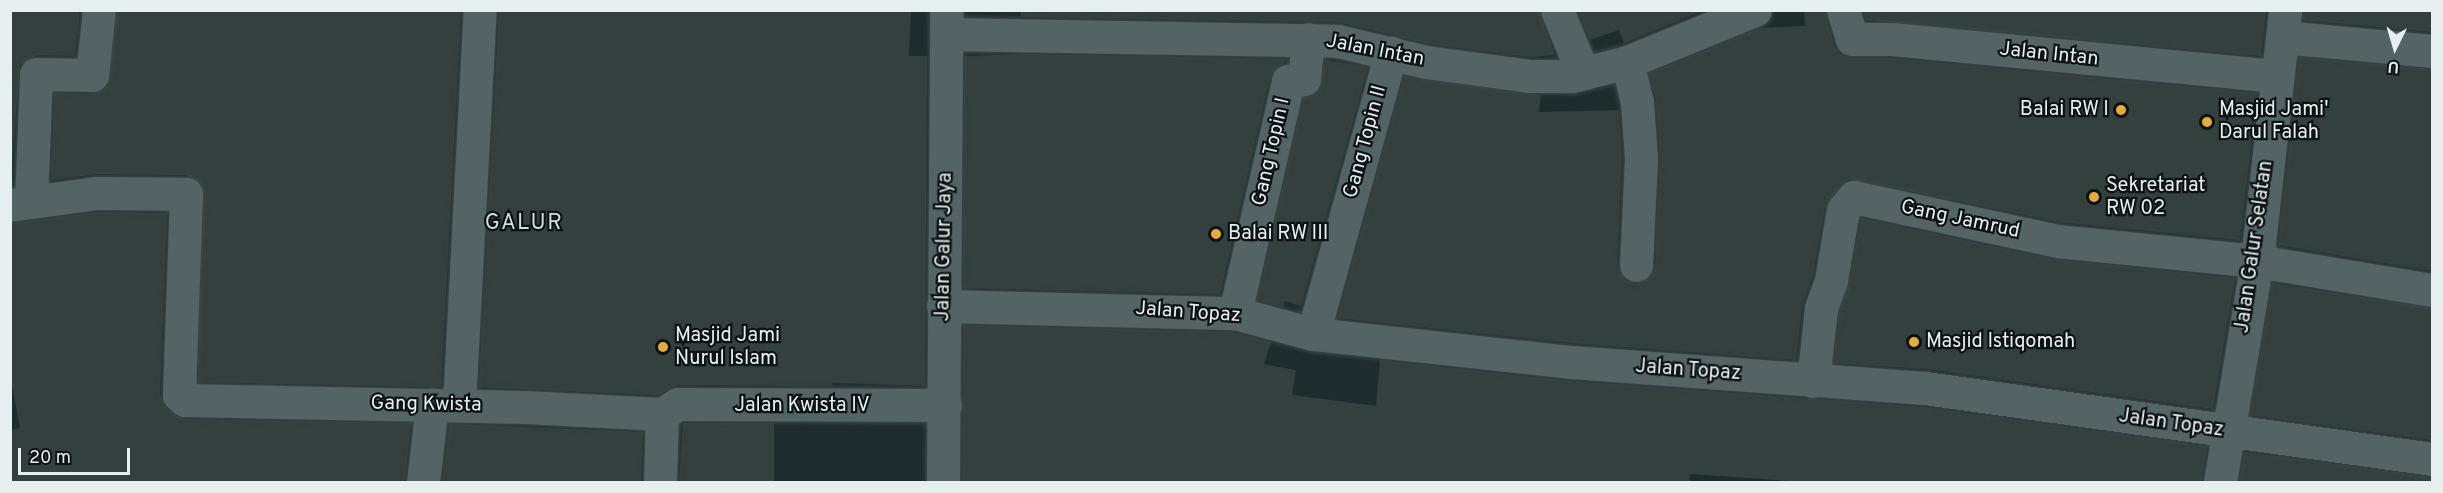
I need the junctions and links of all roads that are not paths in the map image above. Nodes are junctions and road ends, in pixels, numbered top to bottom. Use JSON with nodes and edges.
{"nodes":[{"id":1,"x":99,"y":10,"type":"edge"},
{"id":2,"x":480,"y":10,"type":"edge"},
{"id":3,"x":1557,"y":10,"type":"edge"},
{"id":4,"x":1755,"y":10,"type":"edge"},
{"id":5,"x":1843,"y":10,"type":"edge"},
{"id":6,"x":946,"y":22,"type":"edge"},
{"id":7,"x":2284,"y":24,"type":"edge"},
{"id":8,"x":1308,"y":39,"type":"junction"},
{"id":9,"x":2433,"y":51,"type":"edge"},
{"id":10,"x":1391,"y":53,"type":"junction"},
{"id":11,"x":1627,"y":62,"type":"junction"},
{"id":12,"x":1583,"y":73,"type":"junction"},
{"id":13,"x":2277,"y":76,"type":"junction"},
{"id":14,"x":20,"y":203,"type":"edge"},
{"id":15,"x":2257,"y":261,"type":"junction"},
{"id":16,"x":1636,"y":265,"type":"dead end"},
{"id":17,"x":2433,"y":290,"type":"edge"},
{"id":18,"x":943,"y":306,"type":"junction"},
{"id":19,"x":1235,"y":313,"type":"junction"},
{"id":20,"x":1313,"y":334,"type":"junction"},
{"id":21,"x":1813,"y":381,"type":"junction"},
{"id":22,"x":446,"y":405,"type":"junction"},
{"id":23,"x":945,"y":405,"type":"junction"},
{"id":24,"x":662,"y":414,"type":"junction"},
{"id":25,"x":2227,"y":432,"type":"junction"},
{"id":26,"x":2433,"y":459,"type":"edge"},
{"id":27,"x":423,"y":483,"type":"edge"},
{"id":28,"x":660,"y":483,"type":"edge"},
{"id":29,"x":943,"y":483,"type":"edge"},
{"id":30,"x":2220,"y":483,"type":"edge"}],
"edges":[{"from":1,"to":14,"type":"street"},
{"from":2,"to":22,"type":"street"},
{"from":3,"to":12,"type":"street"},
{"from":4,"to":11,"type":"street","name":"Jalan Intan"},
{"from":5,"to":13,"type":"street","name":"Jalan Intan"},
{"from":6,"to":8,"type":"street","name":"Jalan Intan"},
{"from":6,"to":18,"type":"street","name":"Jalan Galur Jaya"},
{"from":7,"to":9,"type":"street"},
{"from":7,"to":13,"type":"street","name":"Jalan Galur Selatan"},
{"from":8,"to":10,"type":"street","name":"Jalan Intan"},
{"from":8,"to":19,"type":"street","name":"Gang Topin I"},
{"from":10,"to":12,"type":"street","name":"Jalan Intan"},
{"from":10,"to":20,"type":"street","name":"Gang Topin II"},
{"from":11,"to":12,"type":"street","name":"Jalan Intan"},
{"from":11,"to":16,"type":"street"},
{"from":13,"to":15,"type":"street","name":"Jalan Galur Selatan"},
{"from":14,"to":22,"type":"street","name":"Gang Kwista"},
{"from":15,"to":17,"type":"street"},
{"from":15,"to":21,"type":"street","name":"Gang Jamrud"},
{"from":15,"to":25,"type":"street","name":"Jalan Galur Selatan"},
{"from":18,"to":19,"type":"street","name":"Jalan Topaz"},
{"from":18,"to":23,"type":"street","name":"Jalan Galur Jaya"},
{"from":19,"to":20,"type":"street","name":"Jalan Topaz"},
{"from":20,"to":21,"type":"street","name":"Jalan Topaz"},
{"from":21,"to":25,"type":"street","name":"Jalan Topaz"},
{"from":22,"to":24,"type":"street","name":"Gang Kwista"},
{"from":22,"to":27,"type":"street"},
{"from":23,"to":24,"type":"street","name":"Jalan Kwista IV"},
{"from":23,"to":29,"type":"street","name":"Jalan Galur Jaya"},
{"from":24,"to":28,"type":"street"},
{"from":25,"to":26,"type":"street","name":"Jalan Topaz"},
{"from":25,"to":30,"type":"street","name":"Jalan Galur Selatan"}]}
